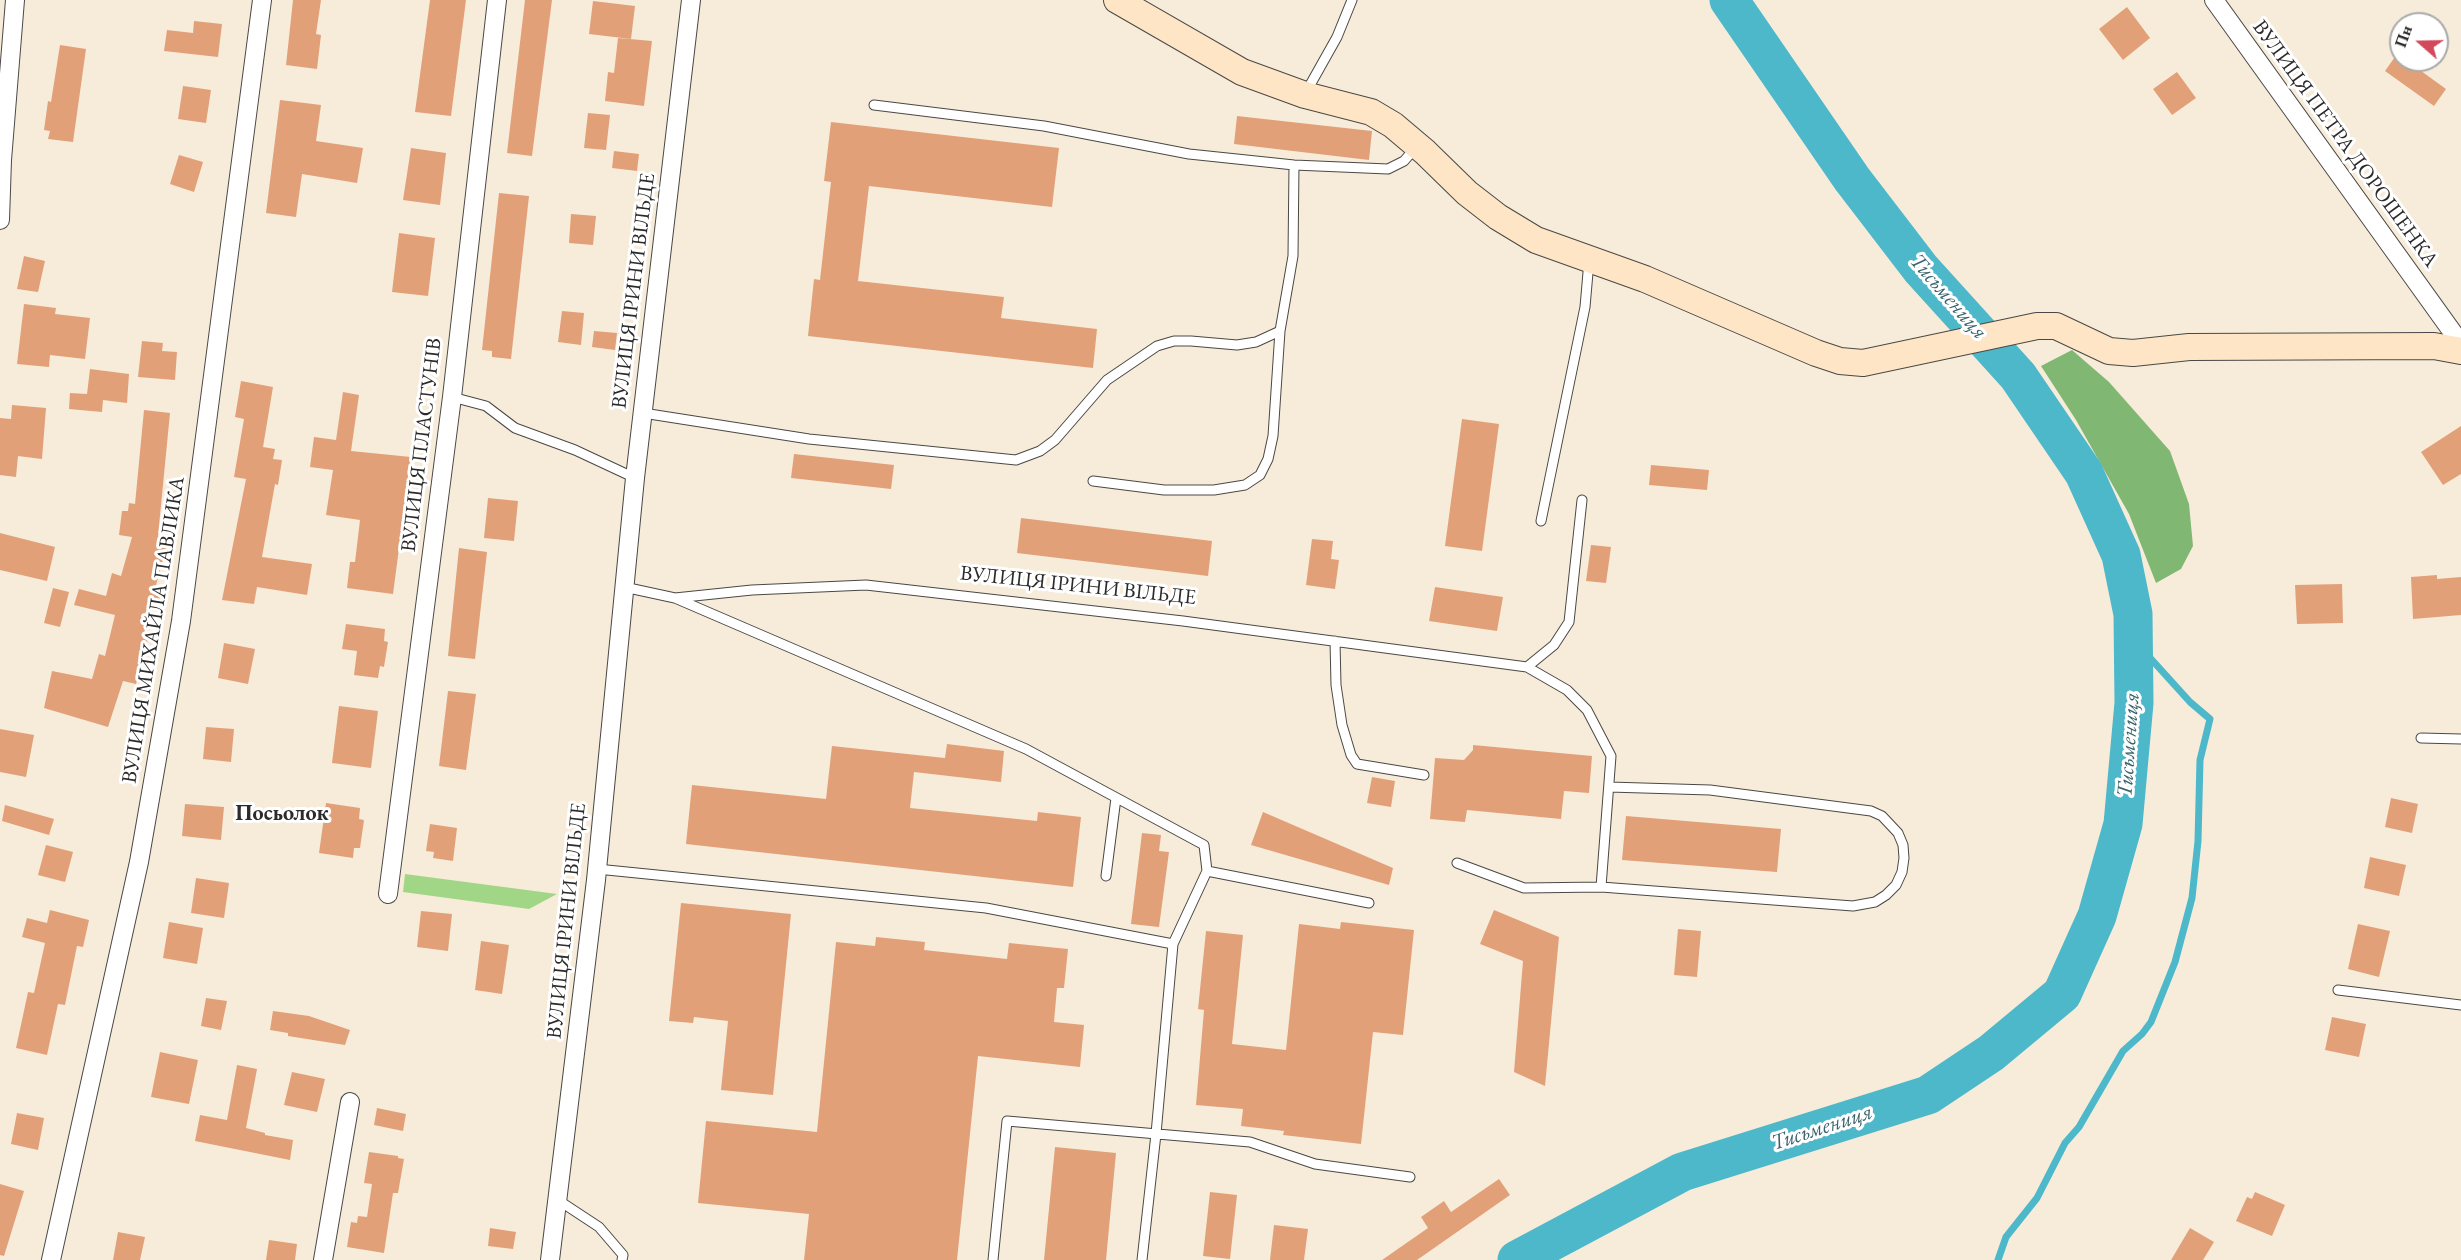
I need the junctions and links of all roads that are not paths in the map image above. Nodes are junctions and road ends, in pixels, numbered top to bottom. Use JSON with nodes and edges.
{"nodes":[{"id":1,"x":15,"y":0,"type":"edge"},
{"id":2,"x":262,"y":0,"type":"edge"},
{"id":3,"x":497,"y":0,"type":"edge"},
{"id":4,"x":691,"y":0,"type":"edge"},
{"id":5,"x":1117,"y":0,"type":"edge"},
{"id":6,"x":1352,"y":0,"type":"edge"},
{"id":7,"x":2214,"y":0,"type":"edge"},
{"id":8,"x":1305,"y":95,"type":"junction"},
{"id":9,"x":874,"y":105,"type":"dead end"},
{"id":10,"x":1417,"y":145,"type":"junction"},
{"id":11,"x":1294,"y":165,"type":"junction"},
{"id":12,"x":0,"y":220,"type":"edge"},
{"id":13,"x":1589,"y":261,"type":"junction"},
{"id":14,"x":1280,"y":331,"type":"junction"},
{"id":15,"x":2461,"y":344,"type":"edge"},
{"id":16,"x":2461,"y":351,"type":"edge"},
{"id":17,"x":452,"y":396,"type":"junction"},
{"id":18,"x":643,"y":412,"type":"junction"},
{"id":19,"x":634,"y":478,"type":"junction"},
{"id":20,"x":1093,"y":481,"type":"dead end"},
{"id":21,"x":1582,"y":500,"type":"dead end"},
{"id":22,"x":1541,"y":520,"type":"dead end"},
{"id":23,"x":624,"y":586,"type":"junction"},
{"id":24,"x":675,"y":598,"type":"junction"},
{"id":25,"x":1335,"y":641,"type":"junction"},
{"id":26,"x":1527,"y":667,"type":"junction"},
{"id":27,"x":2421,"y":738,"type":"dead end"},
{"id":28,"x":2461,"y":739,"type":"edge"},
{"id":29,"x":1424,"y":775,"type":"dead end"},
{"id":30,"x":1610,"y":787,"type":"junction"},
{"id":31,"x":1116,"y":798,"type":"junction"},
{"id":32,"x":1457,"y":863,"type":"dead end"},
{"id":33,"x":597,"y":869,"type":"junction"},
{"id":34,"x":1207,"y":871,"type":"junction"},
{"id":35,"x":1106,"y":876,"type":"dead end"},
{"id":36,"x":1601,"y":887,"type":"junction"},
{"id":37,"x":388,"y":894,"type":"dead end"},
{"id":38,"x":1369,"y":903,"type":"dead end"},
{"id":39,"x":1173,"y":944,"type":"junction"},
{"id":40,"x":2338,"y":990,"type":"dead end"},
{"id":41,"x":2461,"y":1005,"type":"edge"},
{"id":42,"x":350,"y":1102,"type":"dead end"},
{"id":43,"x":1156,"y":1134,"type":"junction"},
{"id":44,"x":1410,"y":1176,"type":"dead end"},
{"id":45,"x":558,"y":1200,"type":"junction"},
{"id":46,"x":51,"y":1260,"type":"edge"},
{"id":47,"x":323,"y":1260,"type":"edge"},
{"id":48,"x":550,"y":1260,"type":"edge"},
{"id":49,"x":622,"y":1260,"type":"edge"},
{"id":50,"x":993,"y":1260,"type":"edge"},
{"id":51,"x":1142,"y":1260,"type":"edge"}],
"edges":[{"from":1,"to":12,"type":"street"},
{"from":2,"to":46,"type":"street","name":"ВУЛИЦЯ МИХАЙЛА ПАВЛИКА"},
{"from":3,"to":17,"type":"street","name":"ВУЛИЦЯ ПЛАСТУНІВ"},
{"from":4,"to":18,"type":"street","name":"ВУЛИЦЯ ІРИНИ ВІЛЬДЕ"},
{"from":5,"to":8,"type":"street"},
{"from":6,"to":8,"type":"lane"},
{"from":7,"to":15,"type":"street","name":"ВУЛИЦЯ ПЕТРА ДОРОШЕНКА"},
{"from":8,"to":10,"type":"street"},
{"from":9,"to":11,"type":"lane"},
{"from":10,"to":11,"type":"lane"},
{"from":10,"to":13,"type":"street"},
{"from":11,"to":14,"type":"lane"},
{"from":13,"to":16,"type":"street"},
{"from":13,"to":22,"type":"lane"},
{"from":14,"to":18,"type":"lane"},
{"from":14,"to":20,"type":"lane"},
{"from":17,"to":19,"type":"lane"},
{"from":17,"to":37,"type":"street","name":"ВУЛИЦЯ ПЛАСТУНІВ"},
{"from":18,"to":19,"type":"street","name":"ВУЛИЦЯ ІРИНИ ВІЛЬДЕ"},
{"from":19,"to":23,"type":"street","name":"ВУЛИЦЯ ІРИНИ ВІЛЬДЕ"},
{"from":21,"to":26,"type":"lane"},
{"from":23,"to":24,"type":"lane","name":"ВУЛИЦЯ ІРИНИ ВІЛЬДЕ"},
{"from":23,"to":33,"type":"street","name":"ВУЛИЦЯ ІРИНИ ВІЛЬДЕ"},
{"from":24,"to":25,"type":"lane","name":"ВУЛИЦЯ ІРИНИ ВІЛЬДЕ"},
{"from":24,"to":31,"type":"lane"},
{"from":25,"to":26,"type":"lane","name":"ВУЛИЦЯ ІРИНИ ВІЛЬДЕ"},
{"from":25,"to":29,"type":"lane"},
{"from":26,"to":30,"type":"lane"},
{"from":27,"to":28,"type":"lane"},
{"from":30,"to":36,"type":"lane"},
{"from":30,"to":36,"type":"lane"},
{"from":31,"to":34,"type":"lane"},
{"from":31,"to":35,"type":"lane"},
{"from":32,"to":36,"type":"lane"},
{"from":33,"to":39,"type":"lane"},
{"from":33,"to":45,"type":"street","name":"ВУЛИЦЯ ІРИНИ ВІЛЬДЕ"},
{"from":34,"to":38,"type":"lane"},
{"from":34,"to":39,"type":"lane"},
{"from":39,"to":43,"type":"lane"},
{"from":40,"to":41,"type":"lane"},
{"from":42,"to":47,"type":"street"},
{"from":43,"to":44,"type":"lane"},
{"from":43,"to":50,"type":"lane"},
{"from":43,"to":51,"type":"lane"},
{"from":45,"to":48,"type":"street","name":"ВУЛИЦЯ ІРИНИ ВІЛЬДЕ"},
{"from":45,"to":49,"type":"lane"}]}
